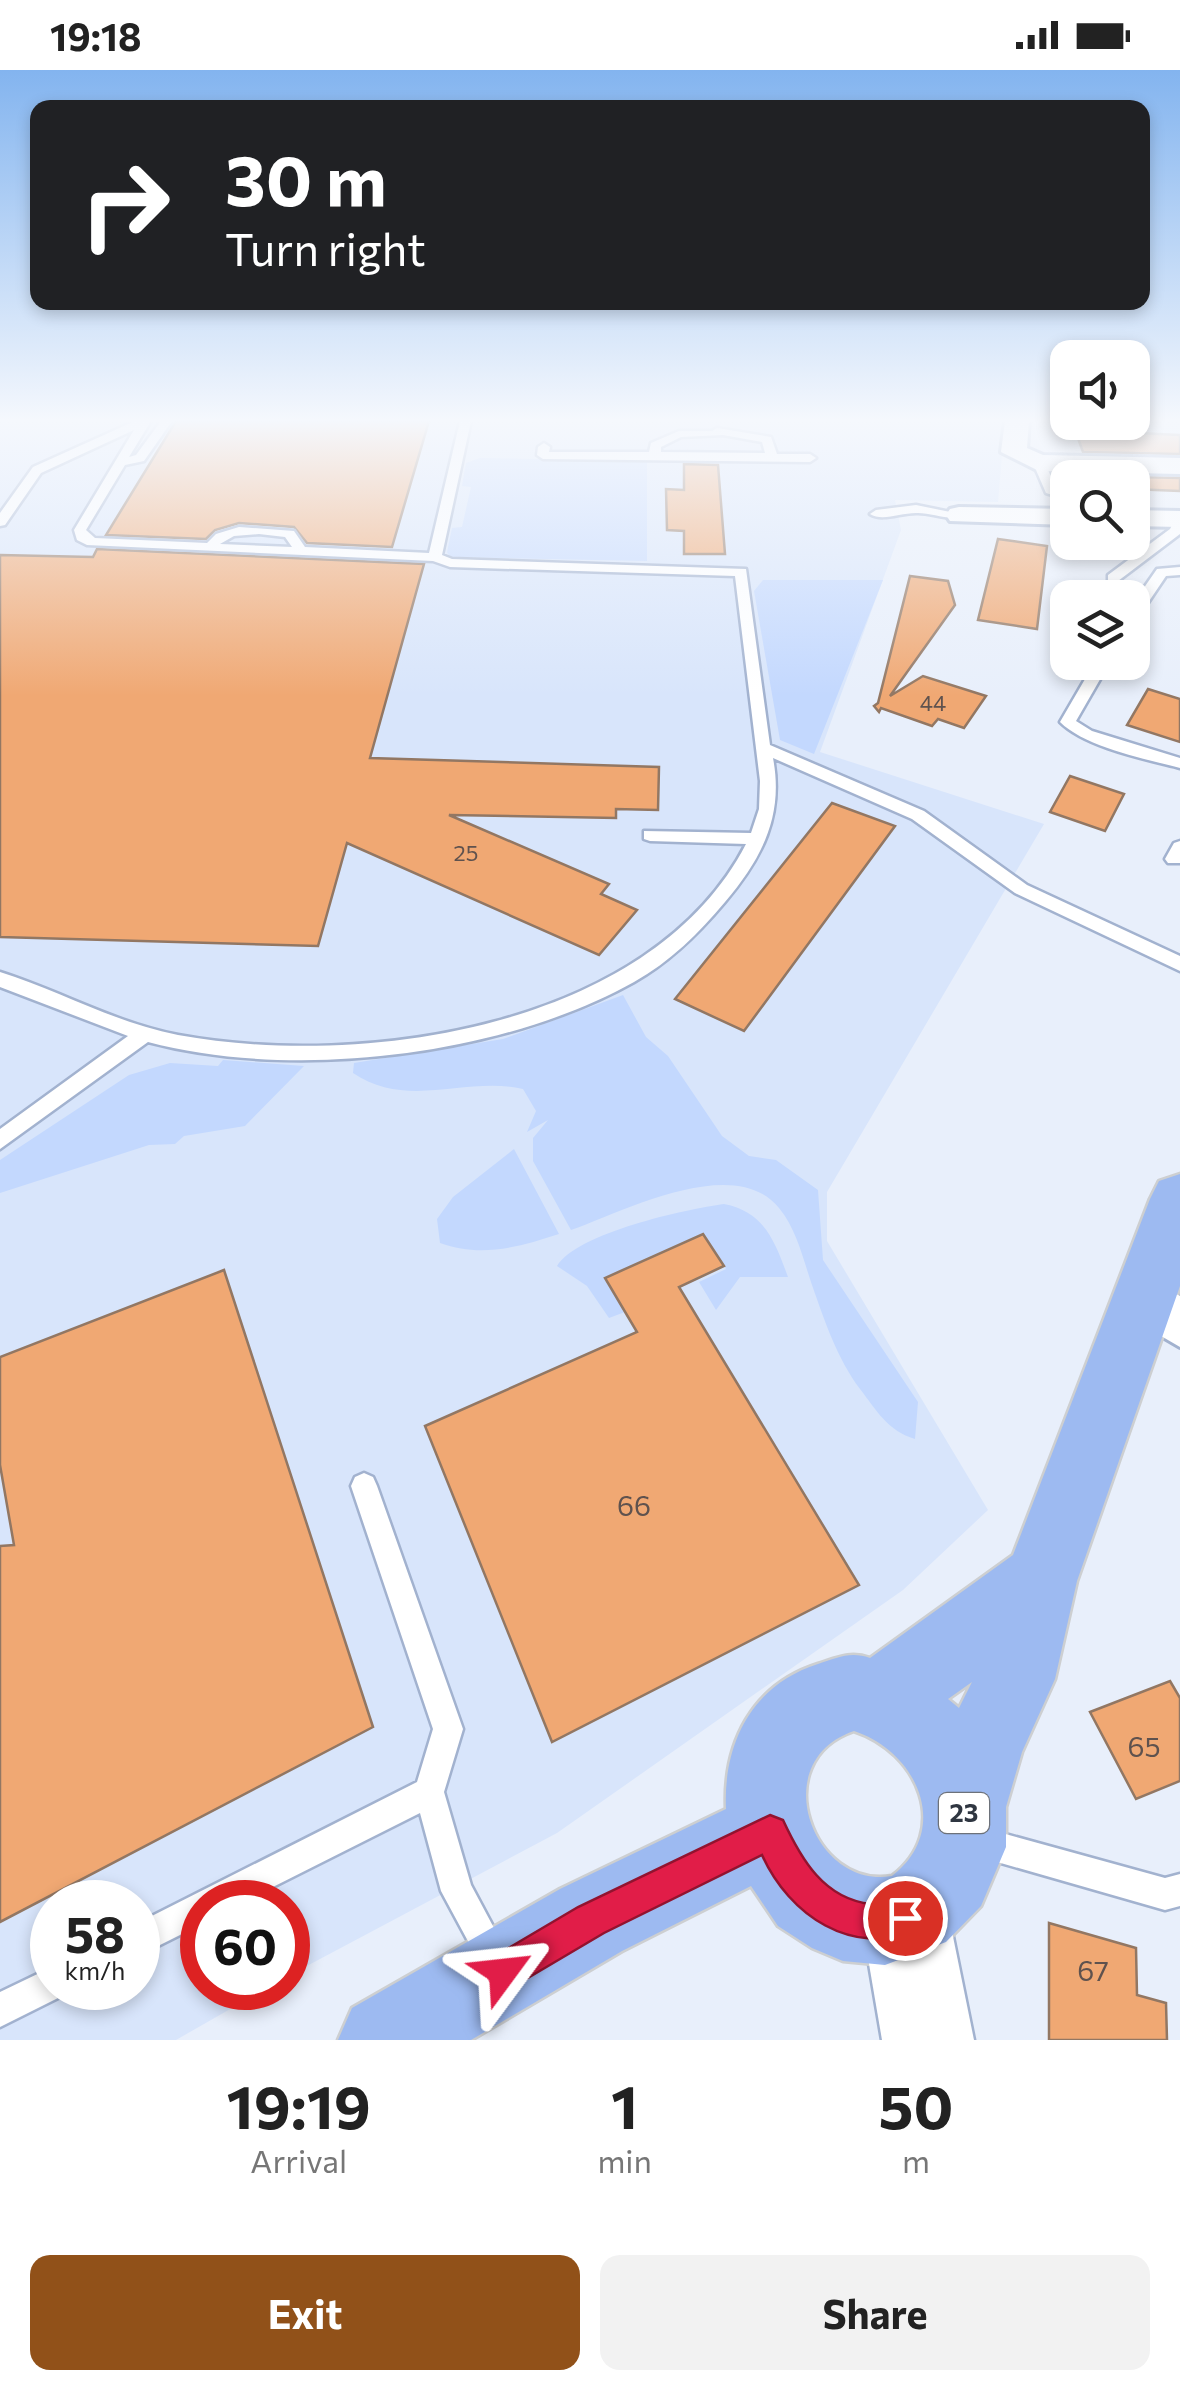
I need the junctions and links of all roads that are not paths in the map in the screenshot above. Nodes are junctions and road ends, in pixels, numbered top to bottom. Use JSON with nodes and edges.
{"nodes":[{"id":1,"x":90,"y":513,"type":"edge"},
{"id":2,"x":443,"y":513,"type":"edge"},
{"id":3,"x":885,"y":513,"type":"edge"},
{"id":4,"x":944,"y":513,"type":"edge"},
{"id":5,"x":959,"y":515,"type":"junction"},
{"id":6,"x":1050,"y":517,"type":"edge"},
{"id":7,"x":1150,"y":519,"type":"edge"},
{"id":8,"x":1180,"y":520,"type":"edge"},
{"id":9,"x":435,"y":557,"type":"junction"},
{"id":10,"x":1180,"y":571,"type":"edge"},
{"id":11,"x":1113,"y":578,"type":"dead end"},
{"id":12,"x":1150,"y":590,"type":"edge"},
{"id":13,"x":1092,"y":680,"type":"edge"},
{"id":14,"x":762,"y":747,"type":"junction"},
{"id":15,"x":1180,"y":764,"type":"edge"},
{"id":16,"x":650,"y":836,"type":"dead end"},
{"id":17,"x":756,"y":839,"type":"junction"},
{"id":18,"x":1180,"y":964,"type":"edge"},
{"id":19,"x":0,"y":979,"type":"edge"},
{"id":20,"x":145,"y":1034,"type":"junction"},
{"id":21,"x":0,"y":1140,"type":"edge"},
{"id":22,"x":1180,"y":1199,"type":"edge"},
{"id":23,"x":1161,"y":1311,"type":"edge"},
{"id":24,"x":364,"y":1486,"type":"dead end"},
{"id":25,"x":1040,"y":1582,"type":"junction"},
{"id":26,"x":880,"y":1697,"type":"junction"},
{"id":27,"x":429,"y":1792,"type":"junction"},
{"id":28,"x":964,"y":1822,"type":"junction"},
{"id":29,"x":770,"y":1832,"type":"junction"},
{"id":30,"x":255,"y":1880,"type":"edge"},
{"id":31,"x":1180,"y":1890,"type":"edge"},
{"id":32,"x":905,"y":1918,"type":"junction"},
{"id":33,"x":503,"y":1972,"type":"junction"},
{"id":34,"x":30,"y":1994,"type":"edge"},
{"id":35,"x":0,"y":2010,"type":"edge"},
{"id":36,"x":384,"y":2040,"type":"edge"},
{"id":37,"x":928,"y":2040,"type":"edge"}],
"edges":[{"from":1,"to":9,"type":"lane"},
{"from":2,"to":9,"type":"lane"},
{"from":3,"to":5,"type":"lane"},
{"from":4,"to":5,"type":"lane"},
{"from":5,"to":6,"type":"street"},
{"from":7,"to":8,"type":"street"},
{"from":8,"to":11,"type":"lane"},
{"from":9,"to":14,"type":"lane"},
{"from":10,"to":12,"type":"lane"},
{"from":13,"to":15,"type":"lane"},
{"from":14,"to":17,"type":"lane"},
{"from":14,"to":18,"type":"lane"},
{"from":16,"to":17,"type":"lane"},
{"from":17,"to":20,"type":"lane"},
{"from":19,"to":20,"type":"lane"},
{"from":20,"to":21,"type":"lane"},
{"from":22,"to":23,"type":"main road","number":"23"},
{"from":23,"to":25,"type":"main road","number":"23"},
{"from":24,"to":27,"type":"lane"},
{"from":25,"to":26,"type":"main road"},
{"from":25,"to":28,"type":"main road","number":"23"},
{"from":26,"to":28,"type":"main road","number":"23"},
{"from":26,"to":29,"type":"main road"},
{"from":27,"to":30,"type":"lane"},
{"from":27,"to":33,"type":"lane"},
{"from":28,"to":31,"type":"lane"},
{"from":28,"to":32,"type":"main road","number":"23"},
{"from":29,"to":32,"type":"main road"},
{"from":29,"to":33,"type":"main road"},
{"from":32,"to":37,"type":"main road"},
{"from":33,"to":36,"type":"main road"},
{"from":34,"to":35,"type":"lane"}]}
